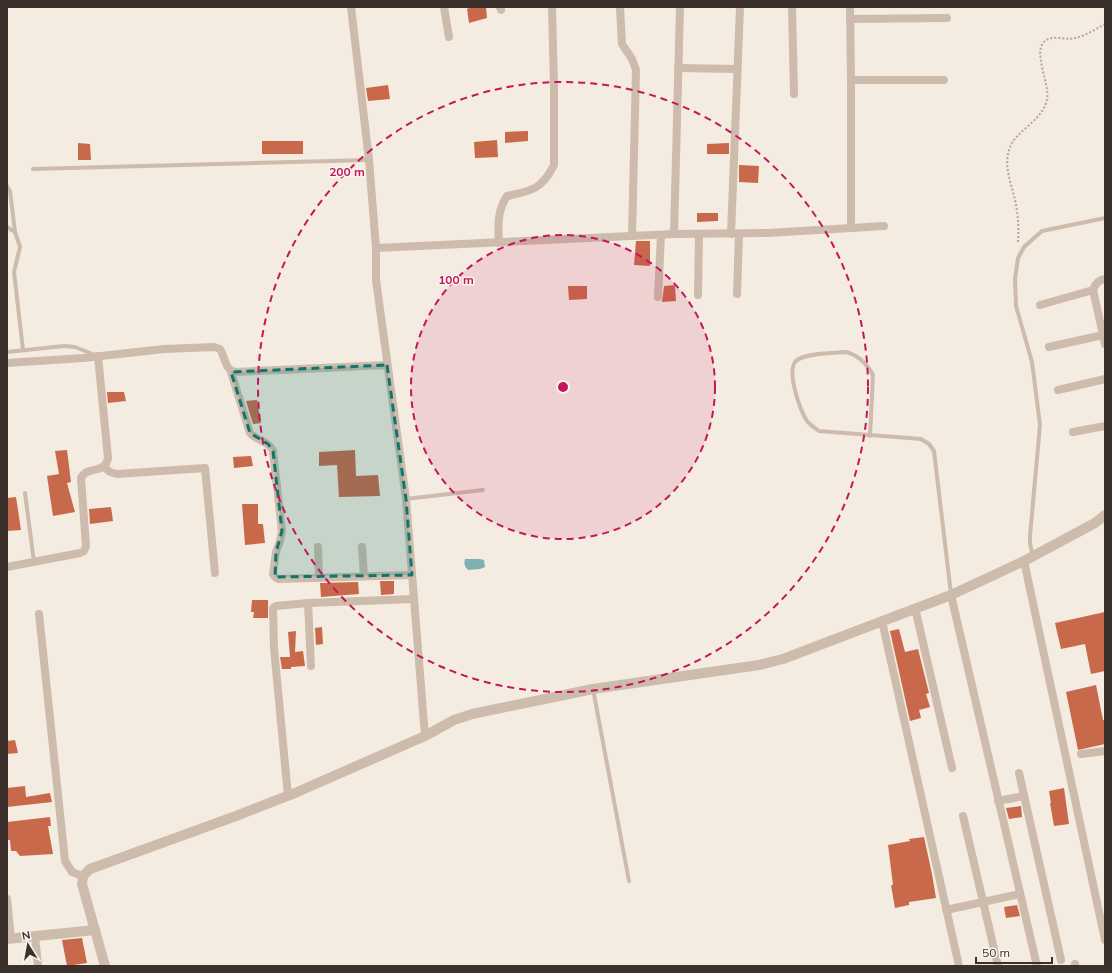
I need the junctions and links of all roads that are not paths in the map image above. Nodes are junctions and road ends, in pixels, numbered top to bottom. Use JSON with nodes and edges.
{"nodes":[{"id":1,"x":351,"y":7,"type":"edge"},
{"id":2,"x":444,"y":7,"type":"edge"},
{"id":3,"x":552,"y":7,"type":"edge"},
{"id":4,"x":620,"y":7,"type":"edge"},
{"id":5,"x":680,"y":7,"type":"edge"},
{"id":6,"x":740,"y":7,"type":"edge"},
{"id":7,"x":792,"y":7,"type":"edge"},
{"id":8,"x":850,"y":7,"type":"edge"},
{"id":9,"x":947,"y":18,"type":"dead end"},
{"id":10,"x":850,"y":19,"type":"junction"},
{"id":11,"x":449,"y":37,"type":"dead end"},
{"id":12,"x":678,"y":68,"type":"junction"},
{"id":13,"x":737,"y":69,"type":"junction"},
{"id":14,"x":851,"y":80,"type":"junction"},
{"id":15,"x":944,"y":80,"type":"dead end"},
{"id":16,"x":794,"y":94,"type":"dead end"},
{"id":17,"x":369,"y":160,"type":"junction"},
{"id":18,"x":33,"y":169,"type":"dead end"},
{"id":19,"x":7,"y":186,"type":"edge"},
{"id":20,"x":1105,"y":218,"type":"edge"},
{"id":21,"x":884,"y":226,"type":"dead end"},
{"id":22,"x":7,"y":227,"type":"edge"},
{"id":23,"x":851,"y":228,"type":"junction"},
{"id":24,"x":15,"y":232,"type":"junction"},
{"id":25,"x":674,"y":234,"type":"junction"},
{"id":26,"x":699,"y":234,"type":"junction"},
{"id":27,"x":735,"y":234,"type":"junction"},
{"id":28,"x":661,"y":235,"type":"junction"},
{"id":29,"x":632,"y":236,"type":"junction"},
{"id":30,"x":499,"y":243,"type":"junction"},
{"id":31,"x":376,"y":248,"type":"junction"},
{"id":32,"x":1105,"y":279,"type":"edge"},
{"id":33,"x":1093,"y":290,"type":"junction"},
{"id":34,"x":737,"y":294,"type":"dead end"},
{"id":35,"x":698,"y":295,"type":"dead end"},
{"id":36,"x":658,"y":297,"type":"dead end"},
{"id":37,"x":1040,"y":305,"type":"dead end"},
{"id":38,"x":1103,"y":334,"type":"junction"},
{"id":39,"x":1105,"y":344,"type":"edge"},
{"id":40,"x":1049,"y":347,"type":"dead end"},
{"id":41,"x":23,"y":350,"type":"junction"},
{"id":42,"x":7,"y":352,"type":"edge"},
{"id":43,"x":98,"y":356,"type":"junction"},
{"id":44,"x":7,"y":363,"type":"edge"},
{"id":45,"x":387,"y":365,"type":"junction"},
{"id":46,"x":231,"y":372,"type":"junction"},
{"id":47,"x":1105,"y":379,"type":"edge"},
{"id":48,"x":1058,"y":390,"type":"dead end"},
{"id":49,"x":1105,"y":426,"type":"edge"},
{"id":50,"x":1073,"y":432,"type":"dead end"},
{"id":51,"x":870,"y":436,"type":"junction"},
{"id":52,"x":104,"y":467,"type":"junction"},
{"id":53,"x":483,"y":490,"type":"dead end"},
{"id":54,"x":25,"y":493,"type":"dead end"},
{"id":55,"x":406,"y":499,"type":"junction"},
{"id":56,"x":1105,"y":515,"type":"edge"},
{"id":57,"x":318,"y":547,"type":"dead end"},
{"id":58,"x":362,"y":547,"type":"dead end"},
{"id":59,"x":1028,"y":559,"type":"junction"},
{"id":60,"x":34,"y":562,"type":"junction"},
{"id":61,"x":7,"y":567,"type":"edge"},
{"id":62,"x":215,"y":573,"type":"dead end"},
{"id":63,"x":412,"y":575,"type":"junction"},
{"id":64,"x":364,"y":576,"type":"junction"},
{"id":65,"x":319,"y":578,"type":"junction"},
{"id":66,"x":951,"y":595,"type":"junction"},
{"id":67,"x":414,"y":599,"type":"junction"},
{"id":68,"x":308,"y":603,"type":"junction"},
{"id":69,"x":915,"y":608,"type":"junction"},
{"id":70,"x":39,"y":614,"type":"dead end"},
{"id":71,"x":882,"y":621,"type":"junction"},
{"id":72,"x":311,"y":666,"type":"dead end"},
{"id":73,"x":594,"y":688,"type":"junction"},
{"id":74,"x":425,"y":736,"type":"junction"},
{"id":75,"x":1105,"y":751,"type":"edge"},
{"id":76,"x":1081,"y":754,"type":"dead end"},
{"id":77,"x":952,"y":768,"type":"dead end"},
{"id":78,"x":1018,"y":773,"type":"dead end"},
{"id":79,"x":288,"y":796,"type":"junction"},
{"id":80,"x":1024,"y":796,"type":"junction"},
{"id":81,"x":998,"y":801,"type":"junction"},
{"id":82,"x":963,"y":816,"type":"dead end"},
{"id":83,"x":83,"y":876,"type":"junction"},
{"id":84,"x":629,"y":881,"type":"dead end"},
{"id":85,"x":1020,"y":894,"type":"junction"},
{"id":86,"x":7,"y":899,"type":"edge"},
{"id":87,"x":983,"y":902,"type":"junction"},
{"id":88,"x":946,"y":910,"type":"junction"},
{"id":89,"x":95,"y":930,"type":"junction"},
{"id":90,"x":35,"y":936,"type":"junction"},
{"id":91,"x":9,"y":939,"type":"edge"},
{"id":92,"x":1105,"y":940,"type":"edge"},
{"id":93,"x":1062,"y":960,"type":"dead end"},
{"id":94,"x":38,"y":966,"type":"edge"},
{"id":95,"x":105,"y":966,"type":"edge"},
{"id":96,"x":959,"y":966,"type":"edge"},
{"id":97,"x":998,"y":966,"type":"edge"},
{"id":98,"x":1037,"y":966,"type":"edge"}],
"edges":[{"from":1,"to":17,"type":"street"},
{"from":2,"to":11,"type":"street"},
{"from":3,"to":30,"type":"street"},
{"from":4,"to":29,"type":"street"},
{"from":5,"to":12,"type":"street"},
{"from":6,"to":13,"type":"street"},
{"from":7,"to":16,"type":"street"},
{"from":8,"to":10,"type":"street"},
{"from":9,"to":10,"type":"street"},
{"from":10,"to":14,"type":"street"},
{"from":12,"to":13,"type":"street"},
{"from":12,"to":25,"type":"street"},
{"from":13,"to":27,"type":"street"},
{"from":14,"to":15,"type":"street"},
{"from":14,"to":23,"type":"street"},
{"from":17,"to":18,"type":"lane"},
{"from":17,"to":31,"type":"street"},
{"from":19,"to":24,"type":"lane"},
{"from":20,"to":59,"type":"lane"},
{"from":21,"to":23,"type":"street"},
{"from":22,"to":24,"type":"lane"},
{"from":23,"to":27,"type":"street"},
{"from":24,"to":41,"type":"lane"},
{"from":25,"to":26,"type":"street"},
{"from":25,"to":28,"type":"street"},
{"from":26,"to":27,"type":"street"},
{"from":26,"to":35,"type":"street"},
{"from":27,"to":34,"type":"street"},
{"from":28,"to":29,"type":"street"},
{"from":28,"to":36,"type":"street"},
{"from":29,"to":30,"type":"street"},
{"from":30,"to":31,"type":"street"},
{"from":31,"to":45,"type":"street"},
{"from":32,"to":33,"type":"street"},
{"from":33,"to":37,"type":"street"},
{"from":33,"to":38,"type":"street"},
{"from":38,"to":39,"type":"street"},
{"from":38,"to":40,"type":"street"},
{"from":41,"to":42,"type":"lane"},
{"from":41,"to":43,"type":"lane"},
{"from":43,"to":44,"type":"street"},
{"from":43,"to":46,"type":"street"},
{"from":43,"to":52,"type":"street"},
{"from":45,"to":46,"type":"street"},
{"from":45,"to":55,"type":"street"},
{"from":46,"to":65,"type":"street"},
{"from":47,"to":48,"type":"street"},
{"from":49,"to":50,"type":"street"},
{"from":51,"to":51,"type":"lane"},
{"from":51,"to":66,"type":"lane"},
{"from":52,"to":60,"type":"street"},
{"from":52,"to":62,"type":"street"},
{"from":53,"to":55,"type":"lane"},
{"from":54,"to":60,"type":"lane"},
{"from":55,"to":63,"type":"street"},
{"from":56,"to":59,"type":"street"},
{"from":57,"to":65,"type":"street"},
{"from":58,"to":64,"type":"street"},
{"from":59,"to":66,"type":"street"},
{"from":59,"to":92,"type":"street"},
{"from":60,"to":61,"type":"street"},
{"from":63,"to":64,"type":"street"},
{"from":63,"to":67,"type":"street"},
{"from":64,"to":65,"type":"street"},
{"from":66,"to":69,"type":"street"},
{"from":66,"to":81,"type":"street"},
{"from":67,"to":68,"type":"street"},
{"from":67,"to":74,"type":"street"},
{"from":68,"to":72,"type":"street"},
{"from":68,"to":79,"type":"street"},
{"from":69,"to":71,"type":"street"},
{"from":69,"to":77,"type":"street"},
{"from":70,"to":83,"type":"street"},
{"from":71,"to":73,"type":"street"},
{"from":71,"to":88,"type":"street"},
{"from":73,"to":74,"type":"street"},
{"from":73,"to":84,"type":"lane"},
{"from":74,"to":79,"type":"street"},
{"from":75,"to":76,"type":"street"},
{"from":78,"to":80,"type":"street"},
{"from":79,"to":83,"type":"street"},
{"from":80,"to":81,"type":"street"},
{"from":80,"to":93,"type":"street"},
{"from":81,"to":85,"type":"street"},
{"from":82,"to":87,"type":"street"},
{"from":83,"to":89,"type":"street"},
{"from":85,"to":87,"type":"street"},
{"from":85,"to":98,"type":"street"},
{"from":86,"to":91,"type":"street"},
{"from":87,"to":88,"type":"street"},
{"from":87,"to":97,"type":"street"},
{"from":88,"to":96,"type":"street"},
{"from":89,"to":90,"type":"street"},
{"from":89,"to":95,"type":"street"},
{"from":90,"to":91,"type":"street"},
{"from":90,"to":94,"type":"street"}]}
